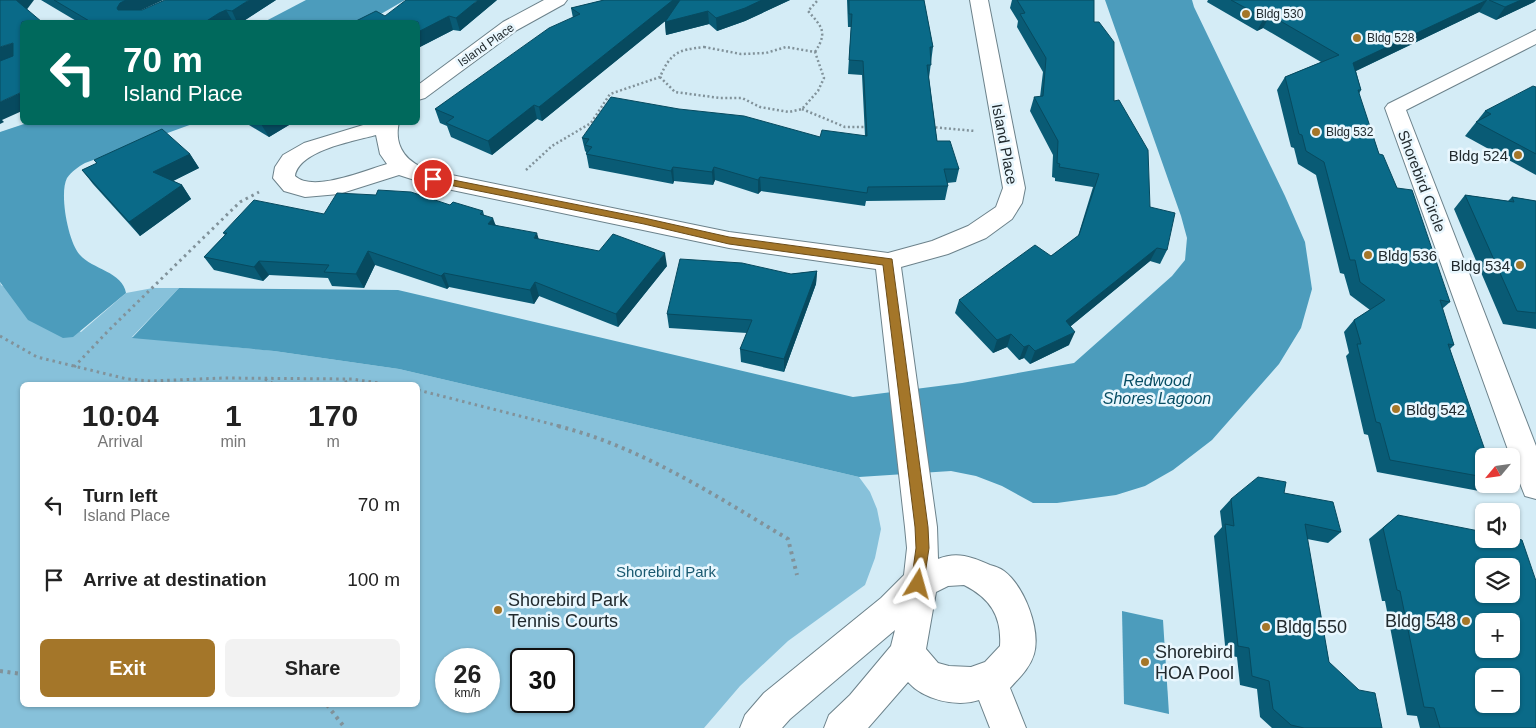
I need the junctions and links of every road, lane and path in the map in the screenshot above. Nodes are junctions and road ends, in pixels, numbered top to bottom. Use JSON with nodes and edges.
{"nodes":[{"id":1,"x":558,"y":0,"type":"edge"},
{"id":2,"x":818,"y":0,"type":"edge"},
{"id":3,"x":979,"y":0,"type":"edge"},
{"id":4,"x":1536,"y":36,"type":"edge"},
{"id":5,"x":814,"y":52,"type":"junction"},
{"id":6,"x":660,"y":77,"type":"junction"},
{"id":7,"x":420,"y":93,"type":"edge"},
{"id":8,"x":802,"y":108,"type":"junction"},
{"id":9,"x":386,"y":125,"type":"edge"},
{"id":10,"x":389,"y":125,"type":"edge"},
{"id":11,"x":874,"y":126,"type":"edge"},
{"id":12,"x":922,"y":126,"type":"edge"},
{"id":13,"x":1003,"y":134,"type":"junction"},
{"id":14,"x":400,"y":167,"type":"junction"},
{"id":15,"x":284,"y":178,"type":"junction"},
{"id":16,"x":502,"y":193,"type":"junction"},
{"id":17,"x":888,"y":262,"type":"junction"},
{"id":18,"x":0,"y":336,"type":"edge"},
{"id":19,"x":74,"y":367,"type":"junction"},
{"id":20,"x":263,"y":378,"type":"junction"},
{"id":21,"x":352,"y":379,"type":"junction"},
{"id":22,"x":270,"y":382,"type":"edge"},
{"id":23,"x":346,"y":382,"type":"edge"},
{"id":24,"x":372,"y":382,"type":"edge"},
{"id":25,"x":420,"y":391,"type":"edge"},
{"id":26,"x":1536,"y":486,"type":"edge"},
{"id":27,"x":797,"y":575,"type":"dead end"},
{"id":28,"x":918,"y":584,"type":"junction"},
{"id":29,"x":906,"y":655,"type":"junction"},
{"id":30,"x":0,"y":671,"type":"edge"},
{"id":31,"x":20,"y":674,"type":"edge"},
{"id":32,"x":988,"y":679,"type":"junction"},
{"id":33,"x":329,"y":707,"type":"edge"},
{"id":34,"x":345,"y":728,"type":"edge"},
{"id":35,"x":758,"y":728,"type":"edge"},
{"id":36,"x":842,"y":728,"type":"edge"},
{"id":37,"x":1008,"y":728,"type":"edge"}],
"edges":[{"from":1,"to":7,"type":"street","name":"Island Place"},
{"from":2,"to":5,"type":"path"},
{"from":3,"to":13,"type":"street","name":"Island Place"},
{"from":4,"to":26,"type":"street","name":"Shorebird Circle"},
{"from":5,"to":6,"type":"path"},
{"from":5,"to":8,"type":"path"},
{"from":6,"to":8,"type":"path"},
{"from":6,"to":16,"type":"path"},
{"from":8,"to":11,"type":"path"},
{"from":9,"to":15,"type":"street"},
{"from":10,"to":14,"type":"street"},
{"from":12,"to":13,"type":"path"},
{"from":13,"to":17,"type":"street","name":"Island Place"},
{"from":14,"to":15,"type":"street"},
{"from":14,"to":16,"type":"street","name":"Island Place"},
{"from":15,"to":19,"type":"path"},
{"from":16,"to":17,"type":"street","name":"Island Place"},
{"from":17,"to":28,"type":"street"},
{"from":18,"to":19,"type":"path"},
{"from":19,"to":20,"type":"path"},
{"from":20,"to":21,"type":"path"},
{"from":20,"to":22,"type":"path"},
{"from":21,"to":23,"type":"path"},
{"from":21,"to":24,"type":"path"},
{"from":25,"to":27,"type":"path"},
{"from":28,"to":29,"type":"street"},
{"from":28,"to":32,"type":"street"},
{"from":28,"to":35,"type":"street"},
{"from":29,"to":32,"type":"street"},
{"from":29,"to":36,"type":"street"},
{"from":30,"to":31,"type":"path"},
{"from":32,"to":37,"type":"street"},
{"from":33,"to":34,"type":"path"}]}
